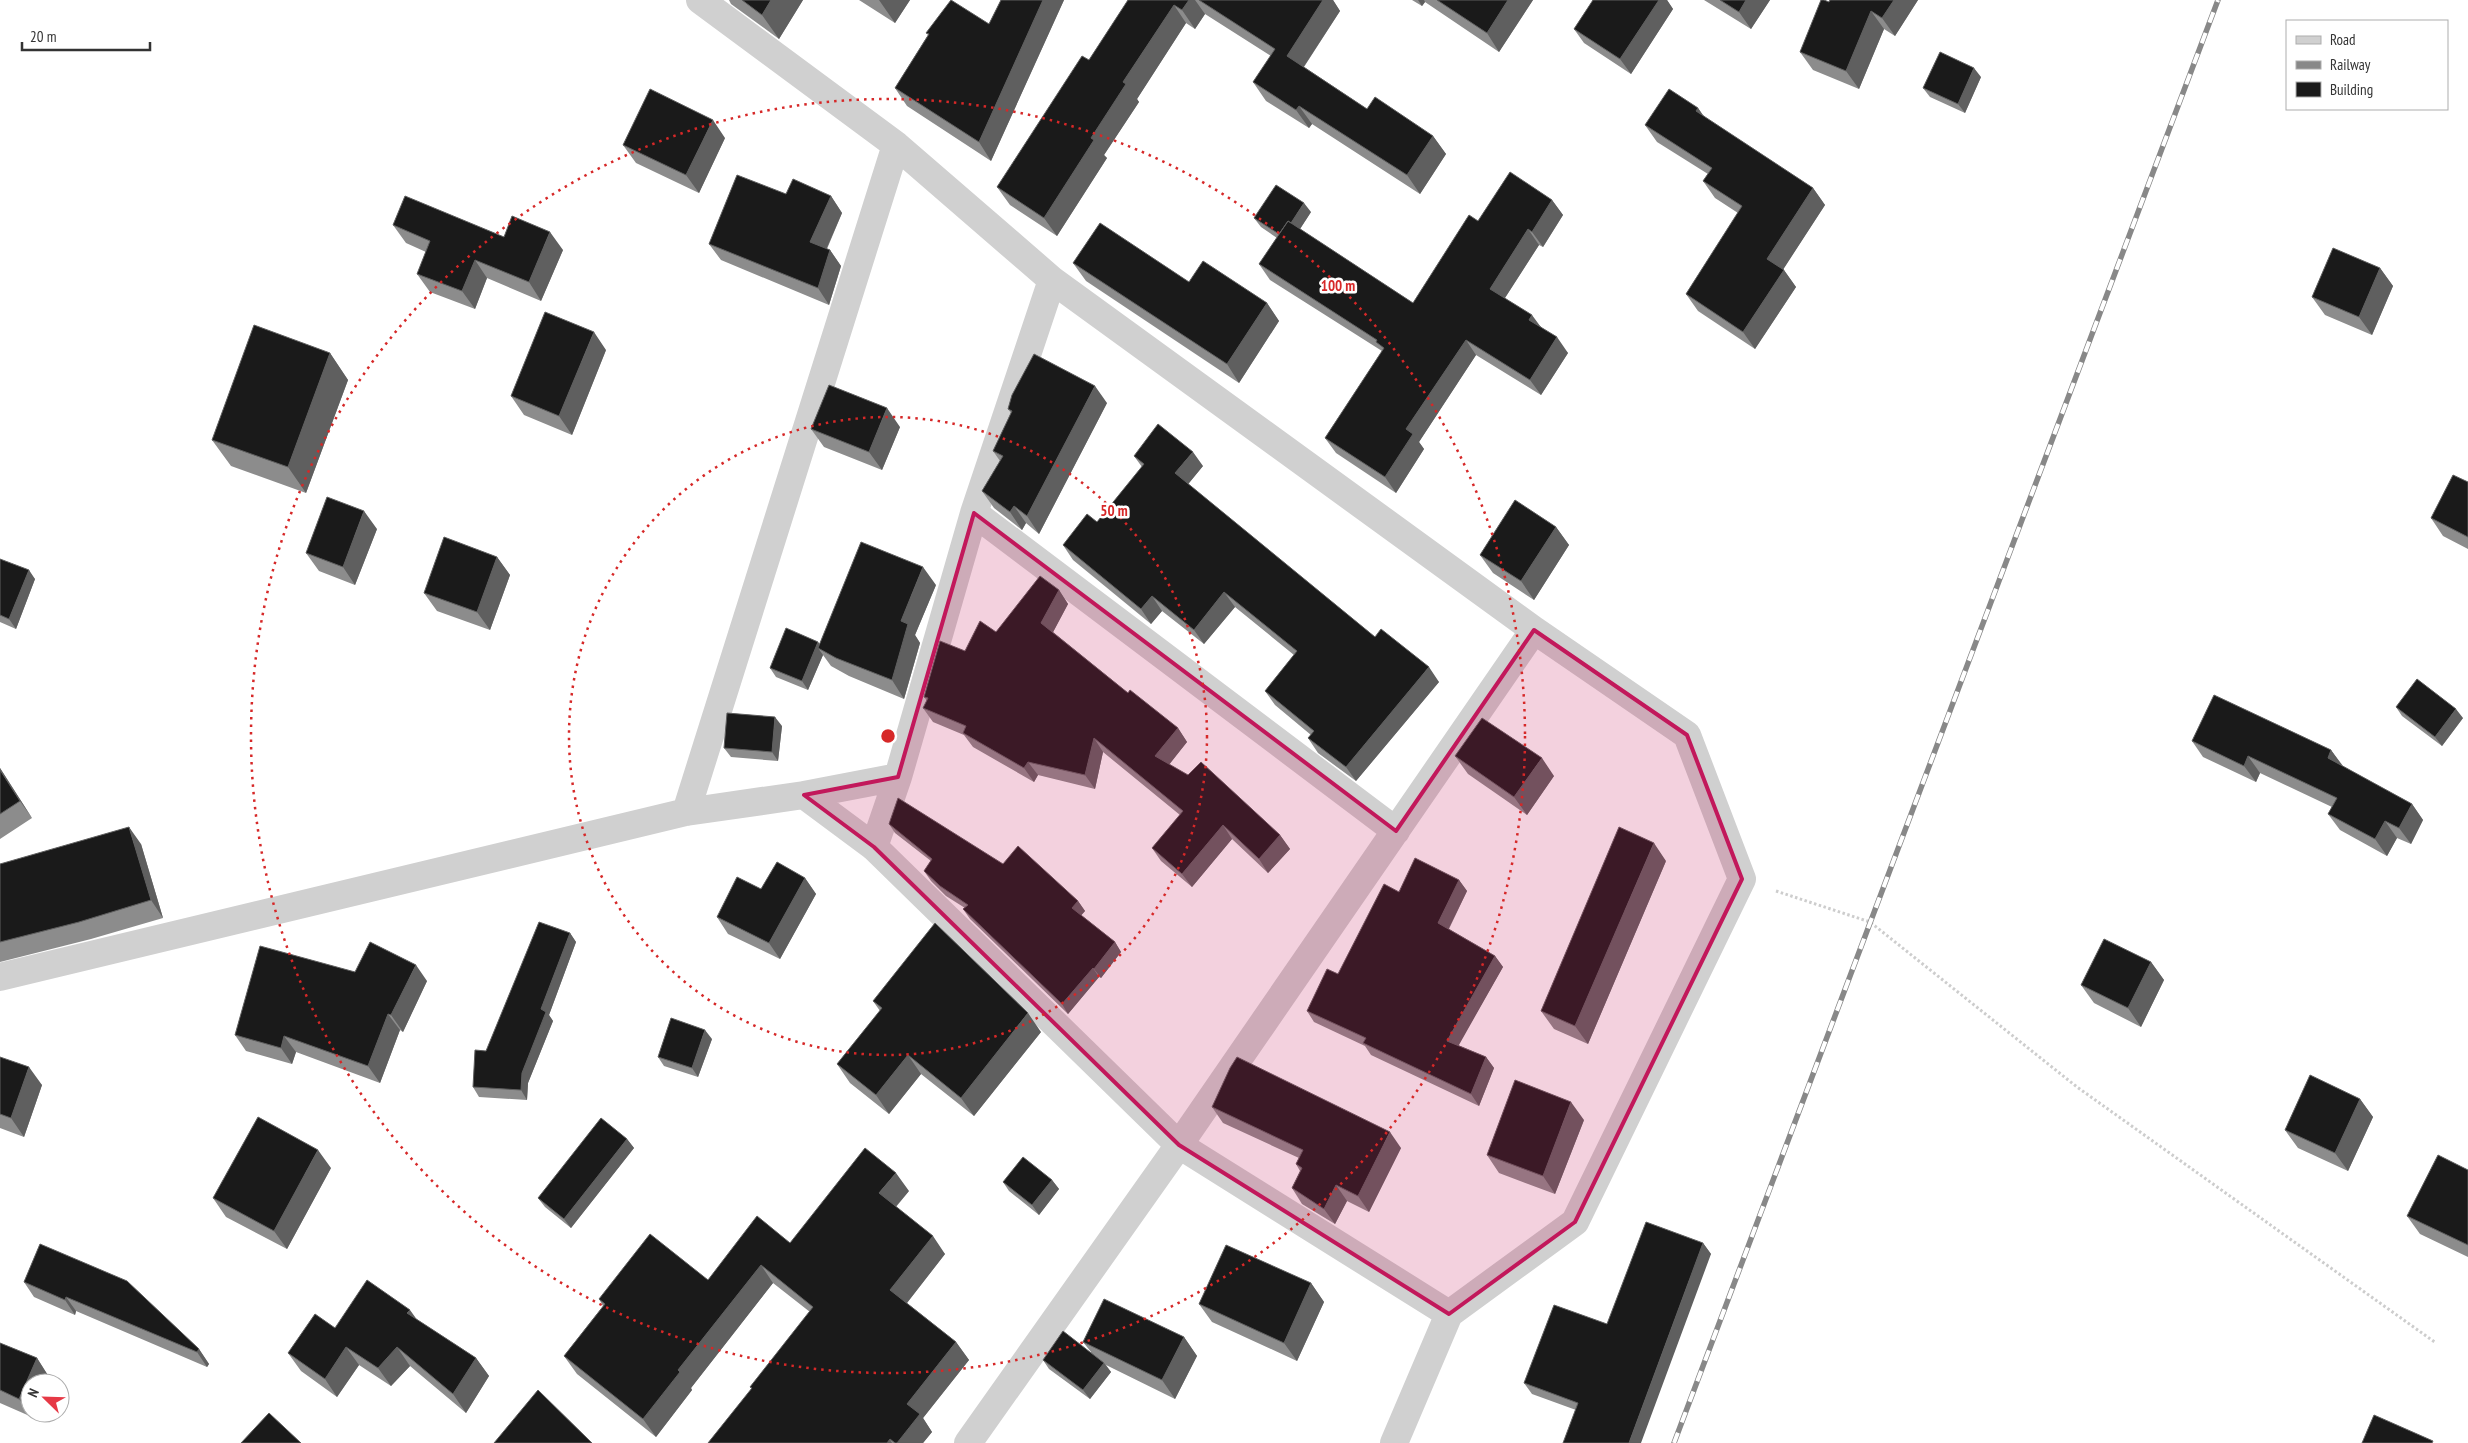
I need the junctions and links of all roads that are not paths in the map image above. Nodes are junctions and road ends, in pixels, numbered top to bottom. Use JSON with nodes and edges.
{"nodes":[{"id":1,"x":700,"y":0,"type":"edge"},
{"id":2,"x":896,"y":145,"type":"junction"},
{"id":3,"x":1052,"y":280,"type":"junction"},
{"id":4,"x":974,"y":513,"type":"junction"},
{"id":5,"x":1534,"y":630,"type":"junction"},
{"id":6,"x":898,"y":777,"type":"junction"},
{"id":7,"x":804,"y":795,"type":"junction"},
{"id":8,"x":686,"y":812,"type":"junction"},
{"id":9,"x":1396,"y":831,"type":"junction"},
{"id":10,"x":874,"y":847,"type":"junction"},
{"id":11,"x":0,"y":977,"type":"edge"},
{"id":12,"x":1180,"y":1145,"type":"junction"},
{"id":13,"x":1449,"y":1314,"type":"junction"},
{"id":14,"x":968,"y":1443,"type":"edge"},
{"id":15,"x":1394,"y":1443,"type":"edge"}],
"edges":[{"from":1,"to":2,"type":"street"},
{"from":2,"to":3,"type":"street"},
{"from":2,"to":8,"type":"street"},
{"from":3,"to":4,"type":"street"},
{"from":3,"to":5,"type":"street"},
{"from":4,"to":6,"type":"street"},
{"from":4,"to":9,"type":"street"},
{"from":5,"to":9,"type":"street"},
{"from":5,"to":13,"type":"street"},
{"from":6,"to":7,"type":"street"},
{"from":6,"to":10,"type":"street"},
{"from":7,"to":8,"type":"street"},
{"from":7,"to":10,"type":"street"},
{"from":8,"to":11,"type":"street"},
{"from":9,"to":12,"type":"street"},
{"from":10,"to":12,"type":"street"},
{"from":12,"to":13,"type":"street"},
{"from":12,"to":14,"type":"street"},
{"from":13,"to":15,"type":"street"}]}
